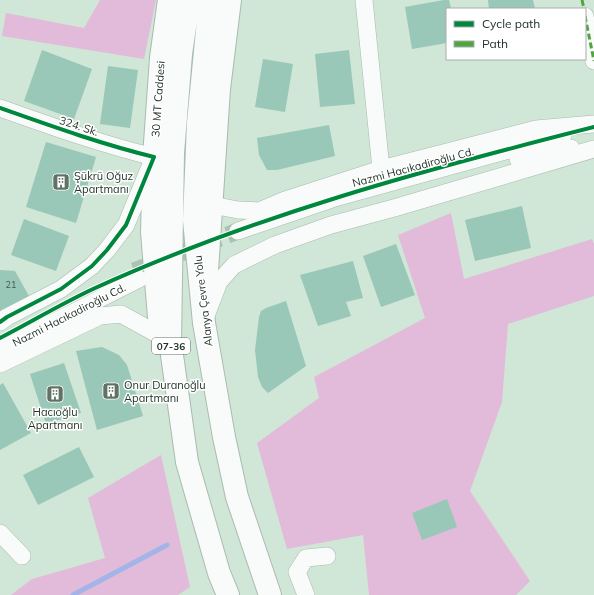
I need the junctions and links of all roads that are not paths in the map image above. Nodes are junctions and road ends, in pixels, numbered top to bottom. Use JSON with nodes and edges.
{"nodes":[{"id":1,"x":169,"y":0,"type":"edge"},
{"id":2,"x":189,"y":0,"type":"edge"},
{"id":3,"x":210,"y":0,"type":"edge"},
{"id":4,"x":230,"y":0,"type":"edge"},
{"id":5,"x":364,"y":0,"type":"edge"},
{"id":6,"x":586,"y":21,"type":"edge"},
{"id":7,"x":594,"y":61,"type":"edge"},
{"id":8,"x":0,"y":108,"type":"edge"},
{"id":9,"x":594,"y":124,"type":"edge"},
{"id":10,"x":594,"y":127,"type":"edge"},
{"id":11,"x":594,"y":145,"type":"edge"},
{"id":12,"x":594,"y":149,"type":"edge"},
{"id":13,"x":154,"y":157,"type":"junction"},
{"id":14,"x":381,"y":170,"type":"junction"},
{"id":15,"x":212,"y":204,"type":"junction"},
{"id":16,"x":0,"y":322,"type":"edge"},
{"id":17,"x":204,"y":323,"type":"junction"},
{"id":18,"x":0,"y":338,"type":"edge"},
{"id":19,"x":170,"y":341,"type":"junction"},
{"id":20,"x":0,"y":351,"type":"edge"},
{"id":21,"x":0,"y":364,"type":"edge"},
{"id":22,"x":0,"y":533,"type":"edge"},
{"id":23,"x":22,"y":556,"type":"dead end"},
{"id":24,"x":327,"y":556,"type":"dead end"},
{"id":25,"x":228,"y":595,"type":"edge"},
{"id":26,"x":270,"y":595,"type":"edge"},
{"id":27,"x":306,"y":595,"type":"edge"}],
"edges":[{"from":1,"to":13,"type":"main road","name":"30 MT Caddesi"},
{"from":2,"to":19,"type":"main road","number":"07-36"},
{"from":3,"to":17,"type":"main road","name":"Alanya Çevre Yolu","number":"07-36"},
{"from":4,"to":15,"type":"main road"},
{"from":5,"to":14,"type":"street"},
{"from":6,"to":7,"type":"street"},
{"from":8,"to":13,"type":"street","name":"324. Sk."},
{"from":9,"to":14,"type":"street"},
{"from":10,"to":11,"type":"street","name":"Nazmi Hacıkadiroğlu Cd."},
{"from":12,"to":17,"type":"street"},
{"from":13,"to":16,"type":"street"},
{"from":13,"to":19,"type":"main road","name":"30 MT Caddesi"},
{"from":14,"to":15,"type":"street"},
{"from":15,"to":17,"type":"main road"},
{"from":17,"to":26,"type":"main road","name":"Alanya Çevre Yolu","number":"07-36"},
{"from":18,"to":20,"type":"street","name":"Nazmi Hacıkadiroğlu Cd."},
{"from":19,"to":21,"type":"street","name":"Nazmi Hacıkadiroğlu Cd."},
{"from":19,"to":25,"type":"main road","number":"07-36"},
{"from":22,"to":23,"type":"street"},
{"from":24,"to":27,"type":"street"}]}
